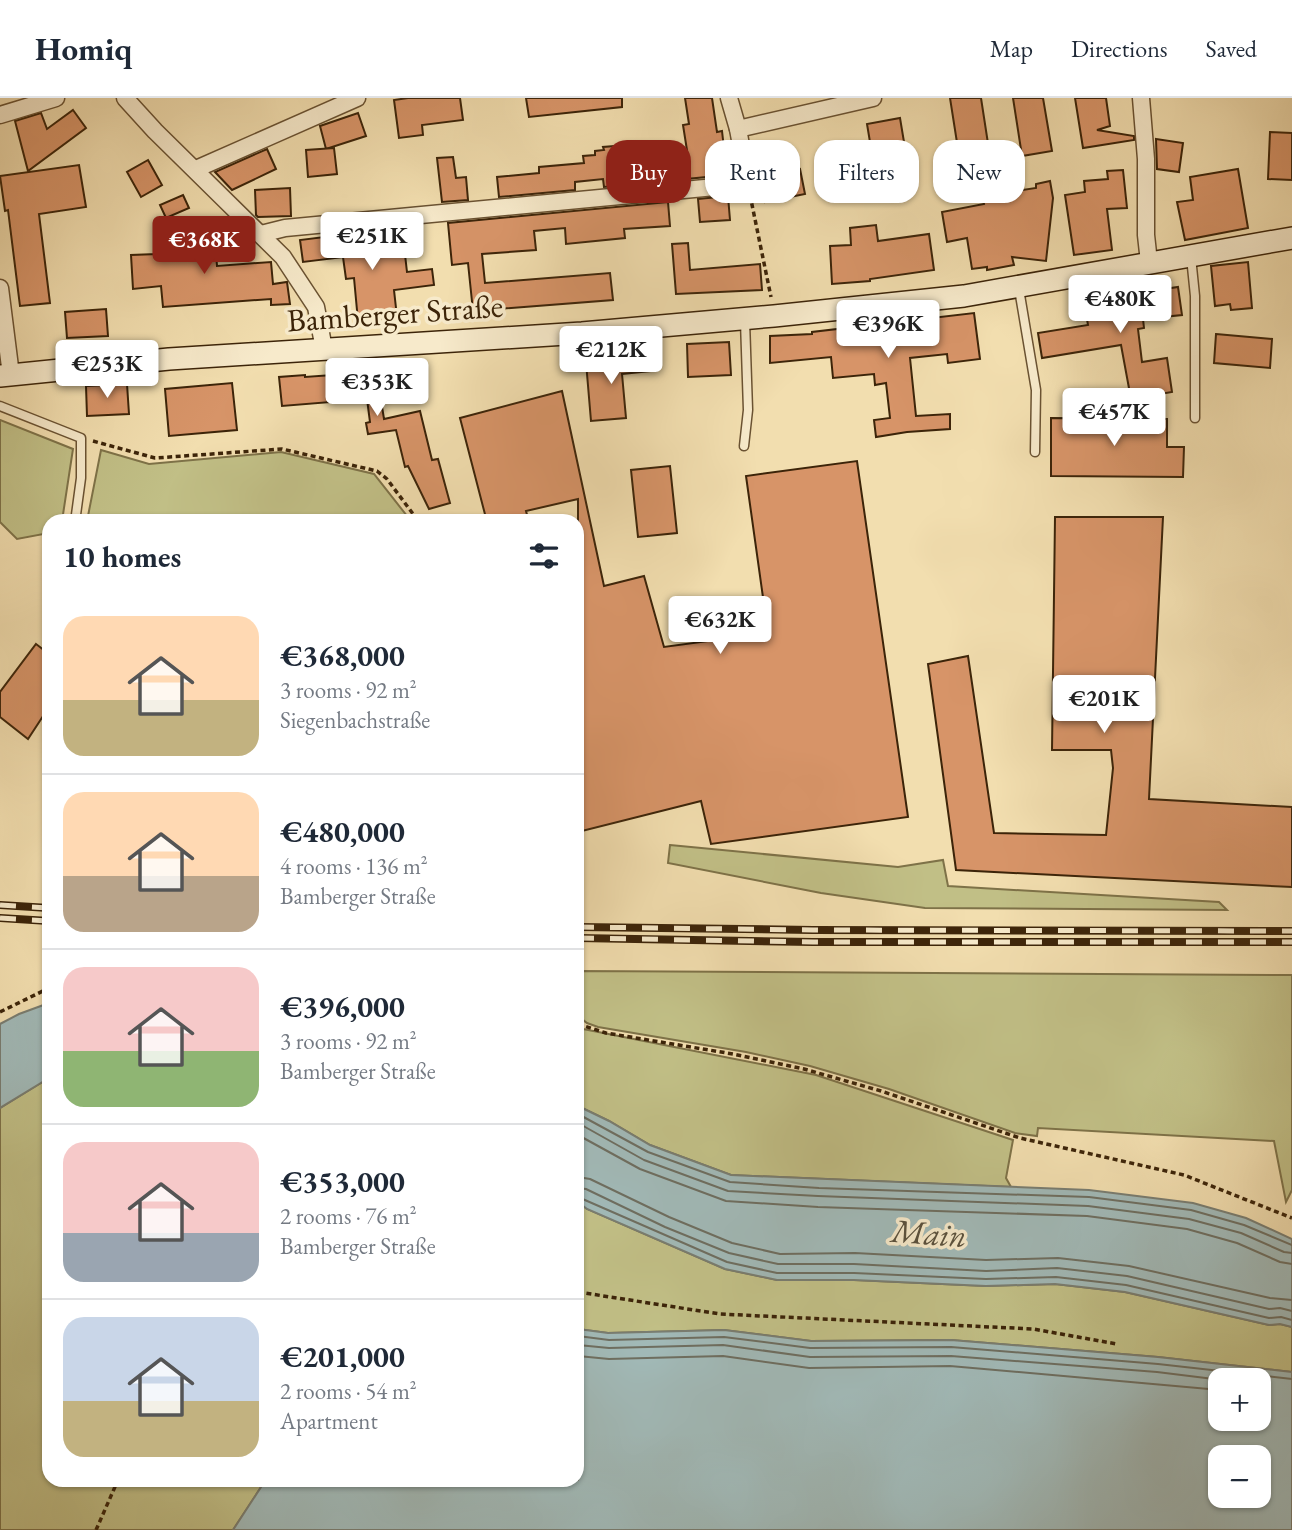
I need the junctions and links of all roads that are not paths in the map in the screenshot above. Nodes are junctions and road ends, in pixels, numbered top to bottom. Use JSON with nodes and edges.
{"nodes":[{"id":1,"x":56,"y":98,"type":"edge"},
{"id":2,"x":125,"y":98,"type":"edge"},
{"id":3,"x":357,"y":98,"type":"edge"},
{"id":4,"x":729,"y":98,"type":"edge"},
{"id":5,"x":873,"y":98,"type":"edge"},
{"id":6,"x":1142,"y":98,"type":"edge"},
{"id":7,"x":0,"y":115,"type":"edge"},
{"id":8,"x":738,"y":129,"type":"junction"},
{"id":9,"x":196,"y":169,"type":"junction"},
{"id":10,"x":261,"y":234,"type":"junction"},
{"id":11,"x":1292,"y":238,"type":"edge"},
{"id":12,"x":1190,"y":255,"type":"junction"},
{"id":13,"x":1149,"y":262,"type":"junction"},
{"id":14,"x":1018,"y":287,"type":"junction"},
{"id":15,"x":0,"y":288,"type":"edge"},
{"id":16,"x":744,"y":318,"type":"junction"},
{"id":17,"x":324,"y":349,"type":"junction"},
{"id":18,"x":6,"y":376,"type":"edge"},
{"id":19,"x":0,"y":406,"type":"edge"},
{"id":20,"x":1195,"y":418,"type":"dead end"},
{"id":21,"x":744,"y":446,"type":"dead end"},
{"id":22,"x":1035,"y":452,"type":"dead end"},
{"id":23,"x":76,"y":514,"type":"edge"}],
"edges":[{"from":1,"to":7,"type":"street"},
{"from":2,"to":9,"type":"street"},
{"from":3,"to":9,"type":"street"},
{"from":4,"to":8,"type":"street"},
{"from":5,"to":8,"type":"street"},
{"from":6,"to":13,"type":"street"},
{"from":8,"to":10,"type":"street"},
{"from":9,"to":10,"type":"street"},
{"from":10,"to":17,"type":"street"},
{"from":11,"to":12,"type":"street","name":"Bamberger Straße"},
{"from":12,"to":13,"type":"street","name":"Bamberger Straße"},
{"from":12,"to":20,"type":"lane"},
{"from":13,"to":14,"type":"street","name":"Bamberger Straße"},
{"from":14,"to":16,"type":"street","name":"Bamberger Straße"},
{"from":14,"to":22,"type":"lane"},
{"from":15,"to":18,"type":"street"},
{"from":16,"to":17,"type":"street","name":"Bamberger Straße"},
{"from":16,"to":21,"type":"lane"},
{"from":17,"to":18,"type":"street","name":"Bamberger Straße"},
{"from":19,"to":23,"type":"lane"}]}
